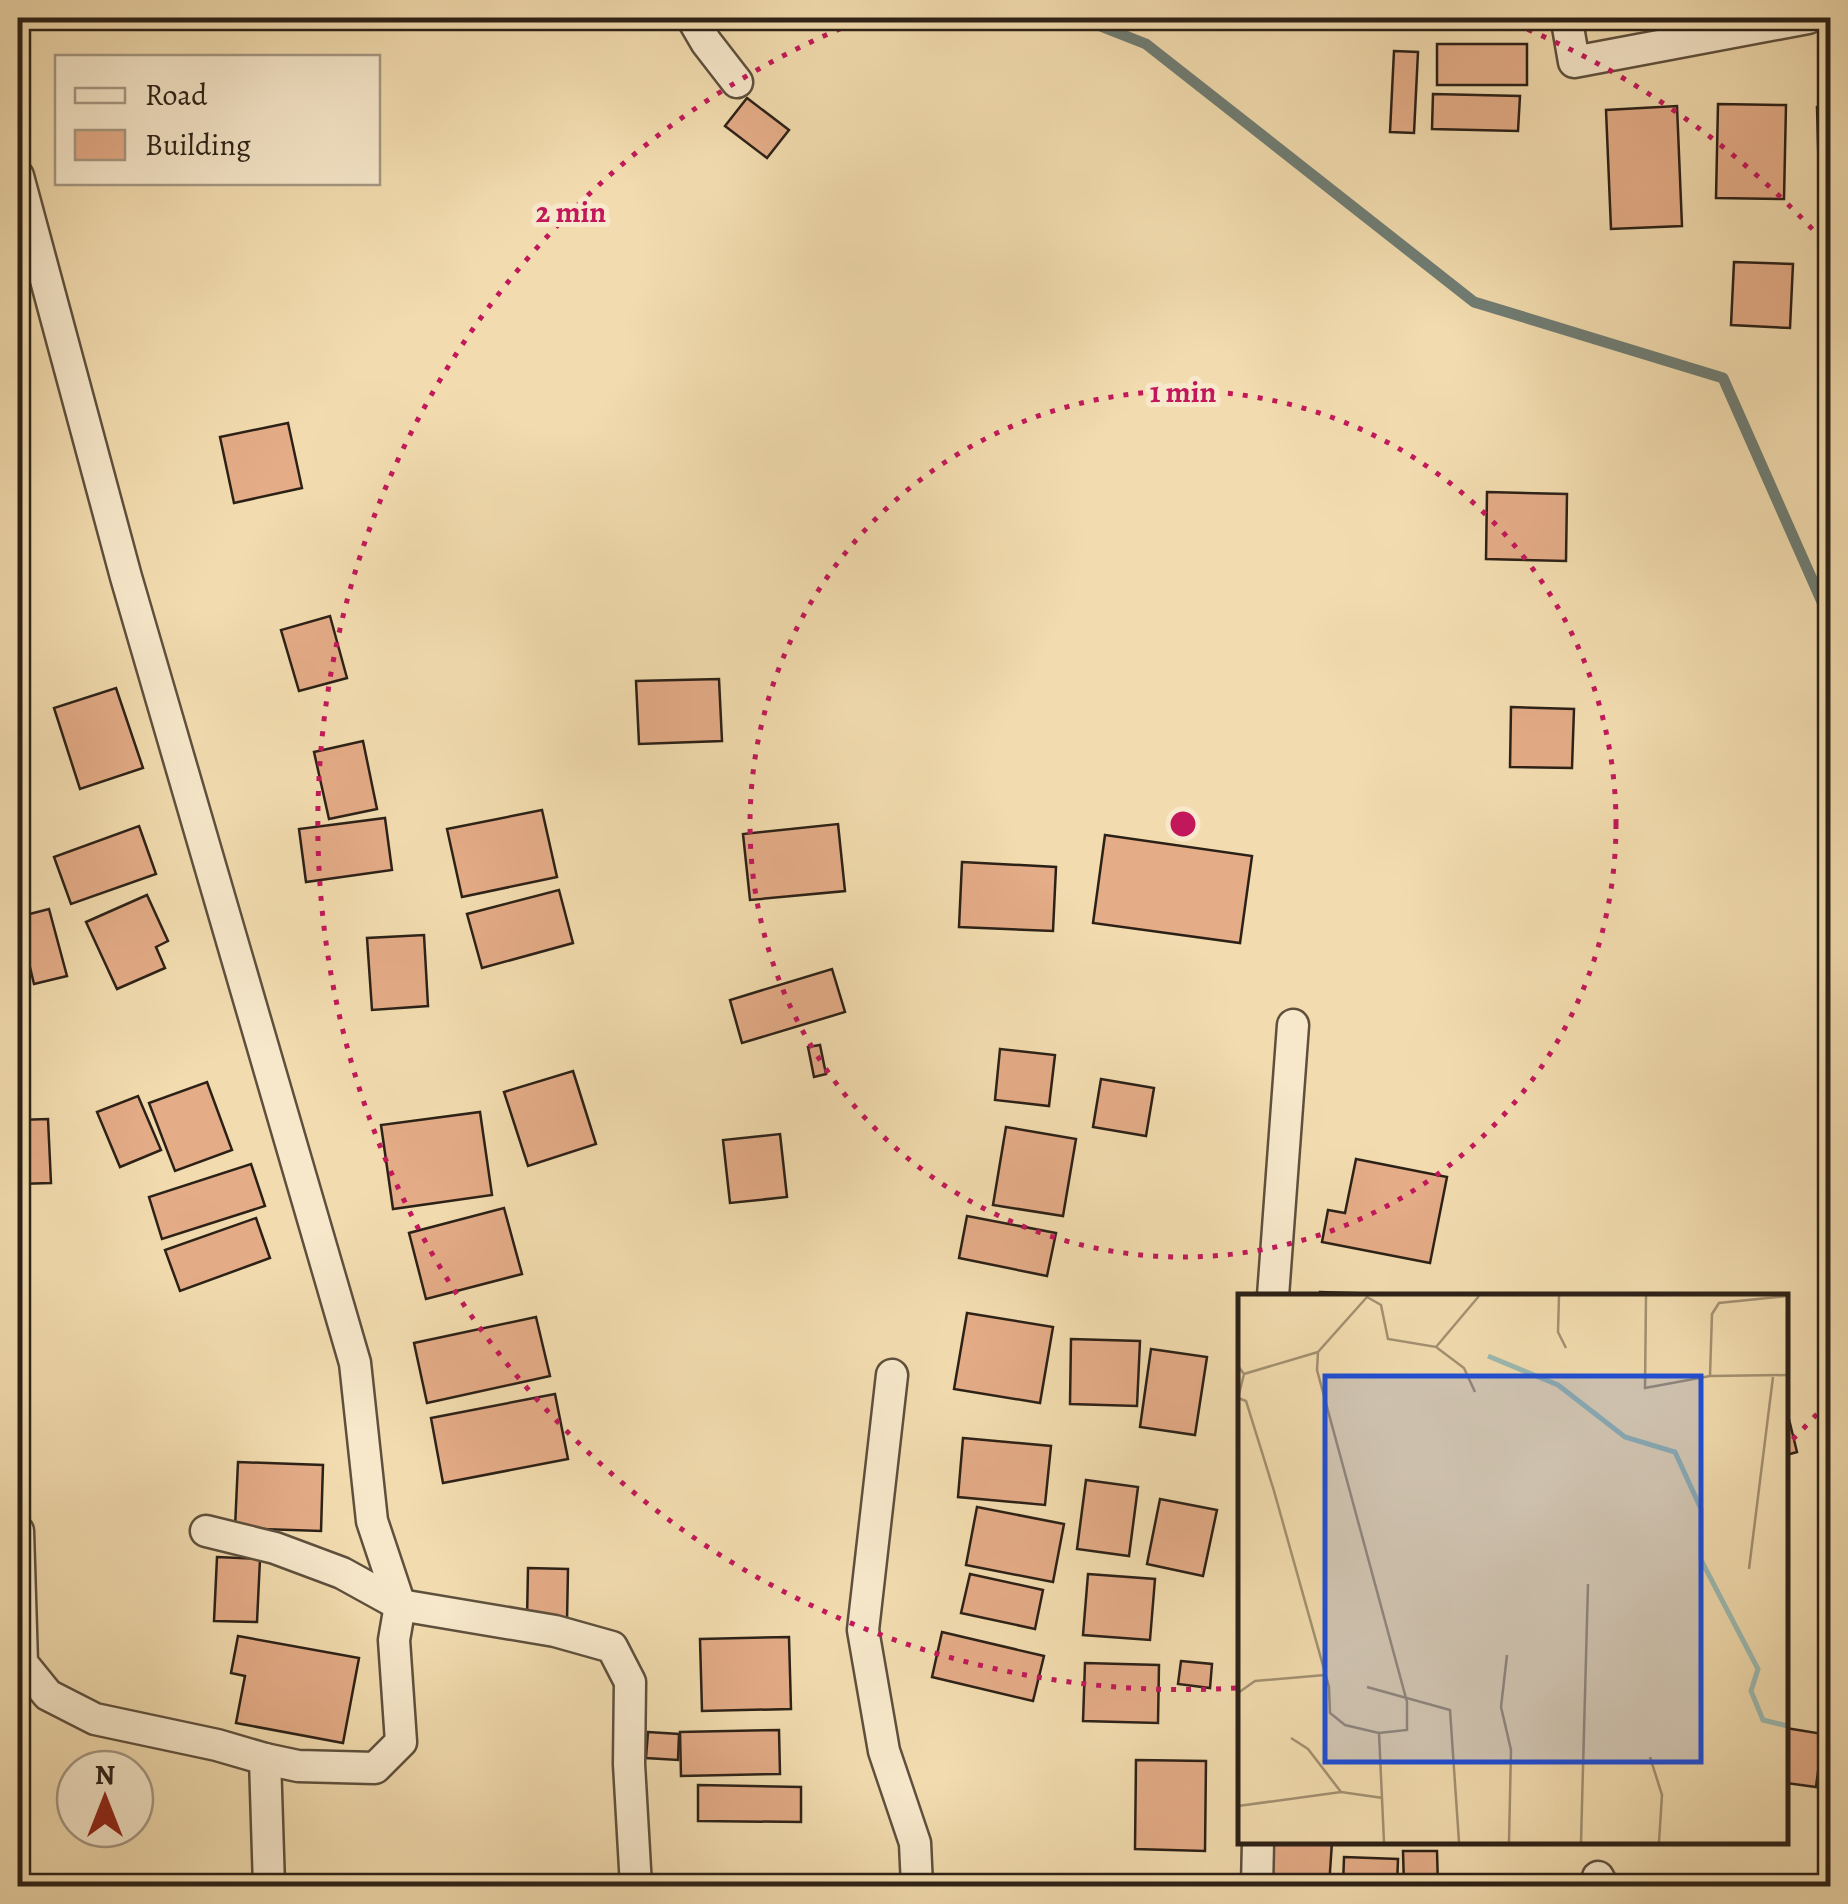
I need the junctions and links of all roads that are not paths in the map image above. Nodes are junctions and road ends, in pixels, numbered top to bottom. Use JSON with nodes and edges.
{"nodes":[{"id":1,"x":692,"y":18,"type":"edge"},
{"id":2,"x":1569,"y":18,"type":"edge"},
{"id":3,"x":1808,"y":18,"type":"edge"},
{"id":4,"x":737,"y":82,"type":"dead end"},
{"id":5,"x":18,"y":176,"type":"edge"},
{"id":6,"x":1293,"y":1025,"type":"dead end"},
{"id":7,"x":1273,"y":1294,"type":"edge"},
{"id":8,"x":892,"y":1375,"type":"dead end"},
{"id":9,"x":18,"y":1531,"type":"edge"},
{"id":10,"x":206,"y":1531,"type":"dead end"},
{"id":11,"x":400,"y":1605,"type":"junction"},
{"id":12,"x":264,"y":1759,"type":"junction"},
{"id":13,"x":1258,"y":1844,"type":"edge"},
{"id":14,"x":269,"y":1886,"type":"edge"},
{"id":15,"x":636,"y":1886,"type":"edge"},
{"id":16,"x":918,"y":1886,"type":"edge"},
{"id":17,"x":1256,"y":1886,"type":"edge"}],
"edges":[{"from":1,"to":4,"type":"street"},
{"from":2,"to":3,"type":"street"},
{"from":5,"to":11,"type":"street"},
{"from":6,"to":7,"type":"street"},
{"from":8,"to":16,"type":"street"},
{"from":9,"to":12,"type":"street"},
{"from":10,"to":11,"type":"street"},
{"from":11,"to":12,"type":"street"},
{"from":11,"to":15,"type":"street"},
{"from":12,"to":14,"type":"street"},
{"from":13,"to":17,"type":"street"}]}
